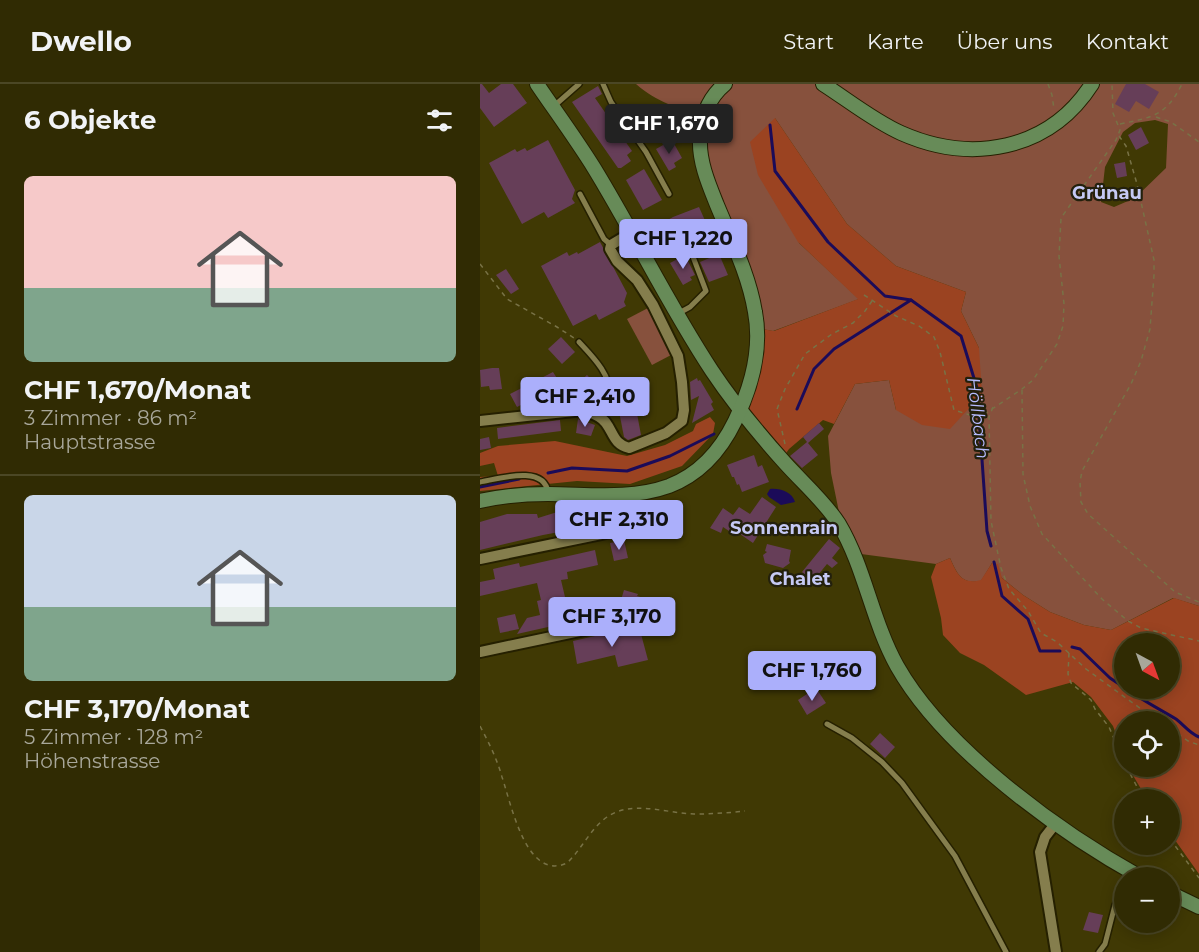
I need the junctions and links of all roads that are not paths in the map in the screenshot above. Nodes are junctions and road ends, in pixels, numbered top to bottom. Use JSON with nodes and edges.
{"nodes":[{"id":1,"x":537,"y":84,"type":"edge"},
{"id":2,"x":579,"y":84,"type":"edge"},
{"id":3,"x":603,"y":84,"type":"edge"},
{"id":4,"x":725,"y":84,"type":"edge"},
{"id":5,"x":823,"y":84,"type":"edge"},
{"id":6,"x":1092,"y":84,"type":"edge"},
{"id":7,"x":553,"y":107,"type":"junction"},
{"id":8,"x":580,"y":194,"type":"dead end"},
{"id":9,"x":669,"y":194,"type":"dead end"},
{"id":10,"x":631,"y":233,"type":"junction"},
{"id":11,"x":687,"y":241,"type":"dead end"},
{"id":12,"x":611,"y":245,"type":"junction"},
{"id":13,"x":678,"y":314,"type":"junction"},
{"id":14,"x":579,"y":342,"type":"road end"},
{"id":15,"x":740,"y":411,"type":"junction"},
{"id":16,"x":600,"y":417,"type":"junction"},
{"id":17,"x":480,"y":421,"type":"edge"},
{"id":18,"x":480,"y":482,"type":"edge"},
{"id":19,"x":548,"y":494,"type":"junction"},
{"id":20,"x":480,"y":501,"type":"edge"},
{"id":21,"x":621,"y":530,"type":"dead end"},
{"id":22,"x":480,"y":559,"type":"edge"},
{"id":23,"x":643,"y":627,"type":"dead end"},
{"id":24,"x":480,"y":652,"type":"edge"},
{"id":25,"x":827,"y":724,"type":"dead end"},
{"id":26,"x":1056,"y":823,"type":"junction"},
{"id":27,"x":1121,"y":867,"type":"edge"},
{"id":28,"x":1180,"y":898,"type":"edge"},
{"id":29,"x":1199,"y":907,"type":"edge"},
{"id":30,"x":1114,"y":909,"type":"edge"},
{"id":31,"x":1006,"y":952,"type":"edge"},
{"id":32,"x":1056,"y":952,"type":"edge"},
{"id":33,"x":1098,"y":952,"type":"edge"}],
"edges":[{"from":1,"to":7,"type":"street"},
{"from":2,"to":7,"type":"lane"},
{"from":3,"to":9,"type":"lane"},
{"from":4,"to":15,"type":"street"},
{"from":5,"to":6,"type":"street"},
{"from":7,"to":10,"type":"street"},
{"from":8,"to":12,"type":"lane"},
{"from":10,"to":12,"type":"street"},
{"from":10,"to":13,"type":"street"},
{"from":11,"to":13,"type":"lane"},
{"from":12,"to":16,"type":"street"},
{"from":13,"to":15,"type":"street"},
{"from":14,"to":16,"type":"lane"},
{"from":15,"to":19,"type":"street"},
{"from":15,"to":26,"type":"street"},
{"from":16,"to":17,"type":"street"},
{"from":18,"to":19,"type":"lane"},
{"from":19,"to":20,"type":"street"},
{"from":21,"to":22,"type":"street"},
{"from":23,"to":24,"type":"street"},
{"from":25,"to":31,"type":"lane"},
{"from":26,"to":27,"type":"street"},
{"from":26,"to":32,"type":"street"},
{"from":28,"to":29,"type":"street"},
{"from":30,"to":33,"type":"lane"}]}
